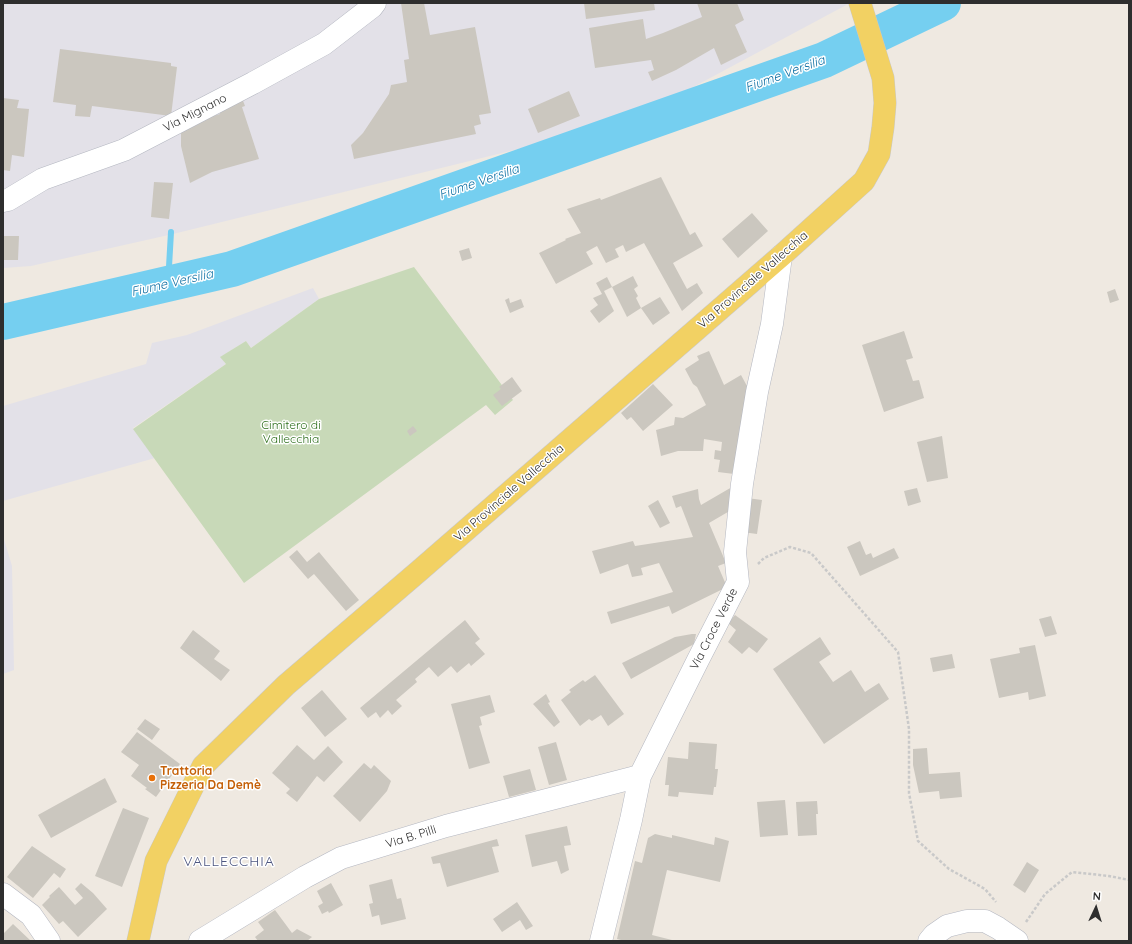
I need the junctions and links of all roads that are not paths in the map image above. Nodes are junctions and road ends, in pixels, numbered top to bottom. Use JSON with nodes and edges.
{"nodes":[{"id":1,"x":375,"y":3,"type":"edge"},
{"id":2,"x":860,"y":3,"type":"edge"},
{"id":3,"x":3,"y":201,"type":"edge"},
{"id":4,"x":781,"y":256,"type":"junction"},
{"id":5,"x":640,"y":776,"type":"junction"},
{"id":6,"x":3,"y":894,"type":"edge"},
{"id":7,"x":1016,"y":940,"type":"edge"},
{"id":8,"x":49,"y":941,"type":"edge"},
{"id":9,"x":138,"y":941,"type":"edge"},
{"id":10,"x":200,"y":941,"type":"edge"},
{"id":11,"x":601,"y":941,"type":"edge"},
{"id":12,"x":929,"y":941,"type":"edge"}],
"edges":[{"from":1,"to":3,"type":"street","name":"Via Mignano"},
{"from":2,"to":4,"type":"main road","name":"Via Provinciale Vallecchia"},
{"from":4,"to":5,"type":"street","name":"Via Croce Verde"},
{"from":4,"to":9,"type":"main road","name":"Via Provinciale Vallecchia"},
{"from":5,"to":10,"type":"street","name":"Via B. Pilli"},
{"from":5,"to":11,"type":"street","name":"Via Croce Verde"},
{"from":6,"to":8,"type":"street"},
{"from":7,"to":12,"type":"street"}]}
